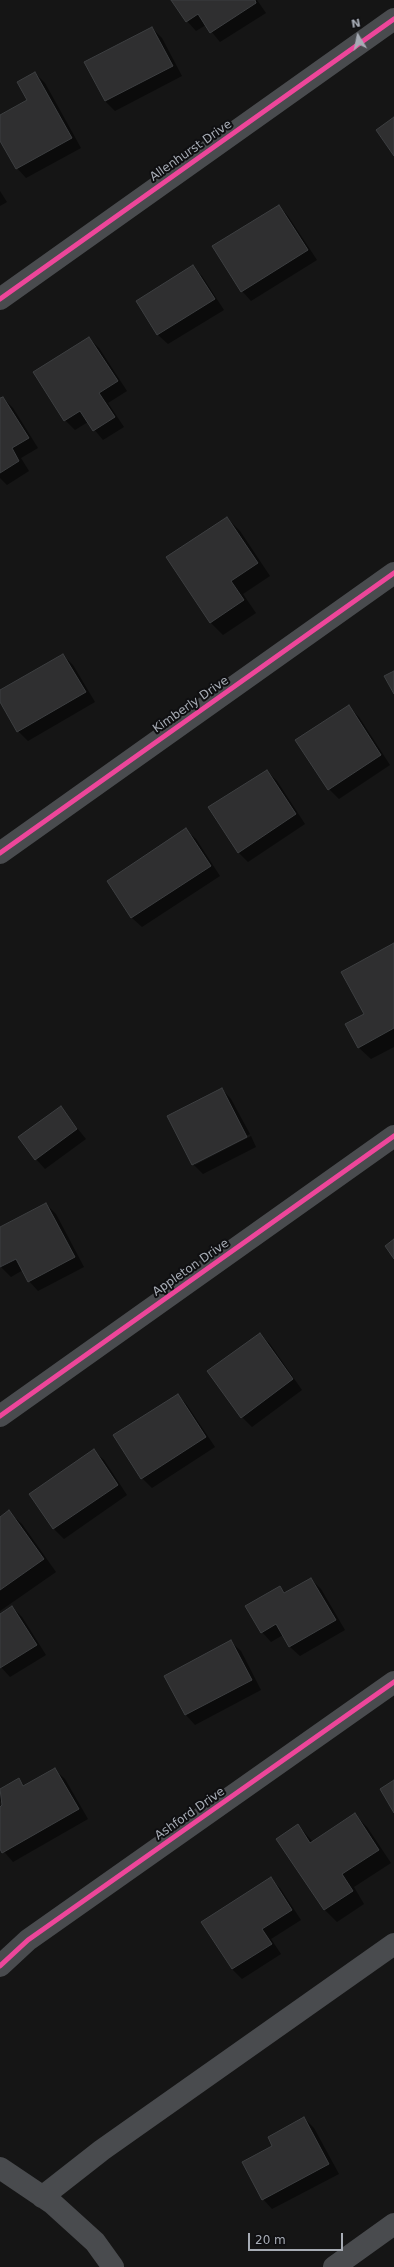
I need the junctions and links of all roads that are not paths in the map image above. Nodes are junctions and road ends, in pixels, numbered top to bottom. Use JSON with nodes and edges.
{"nodes":[{"id":1,"x":394,"y":19,"type":"edge"},
{"id":2,"x":0,"y":299,"type":"edge"},
{"id":3,"x":394,"y":573,"type":"edge"},
{"id":4,"x":0,"y":853,"type":"edge"},
{"id":5,"x":394,"y":1136,"type":"edge"},
{"id":6,"x":0,"y":1416,"type":"edge"},
{"id":7,"x":394,"y":1682,"type":"edge"},
{"id":8,"x":394,"y":1944,"type":"edge"},
{"id":9,"x":0,"y":1966,"type":"edge"},
{"id":10,"x":0,"y":2168,"type":"edge"},
{"id":11,"x":42,"y":2197,"type":"junction"},
{"id":12,"x":394,"y":2224,"type":"edge"},
{"id":13,"x":113,"y":2267,"type":"edge"},
{"id":14,"x":334,"y":2267,"type":"edge"}],
"edges":[{"from":1,"to":2,"type":"street","name":"Allenhurst Drive"},
{"from":3,"to":4,"type":"street","name":"Kimberly Drive"},
{"from":5,"to":6,"type":"street","name":"Appleton Drive"},
{"from":7,"to":9,"type":"street","name":"Ashford Drive"},
{"from":8,"to":11,"type":"street"},
{"from":10,"to":11,"type":"street"},
{"from":11,"to":13,"type":"street"},
{"from":12,"to":14,"type":"street"}]}
